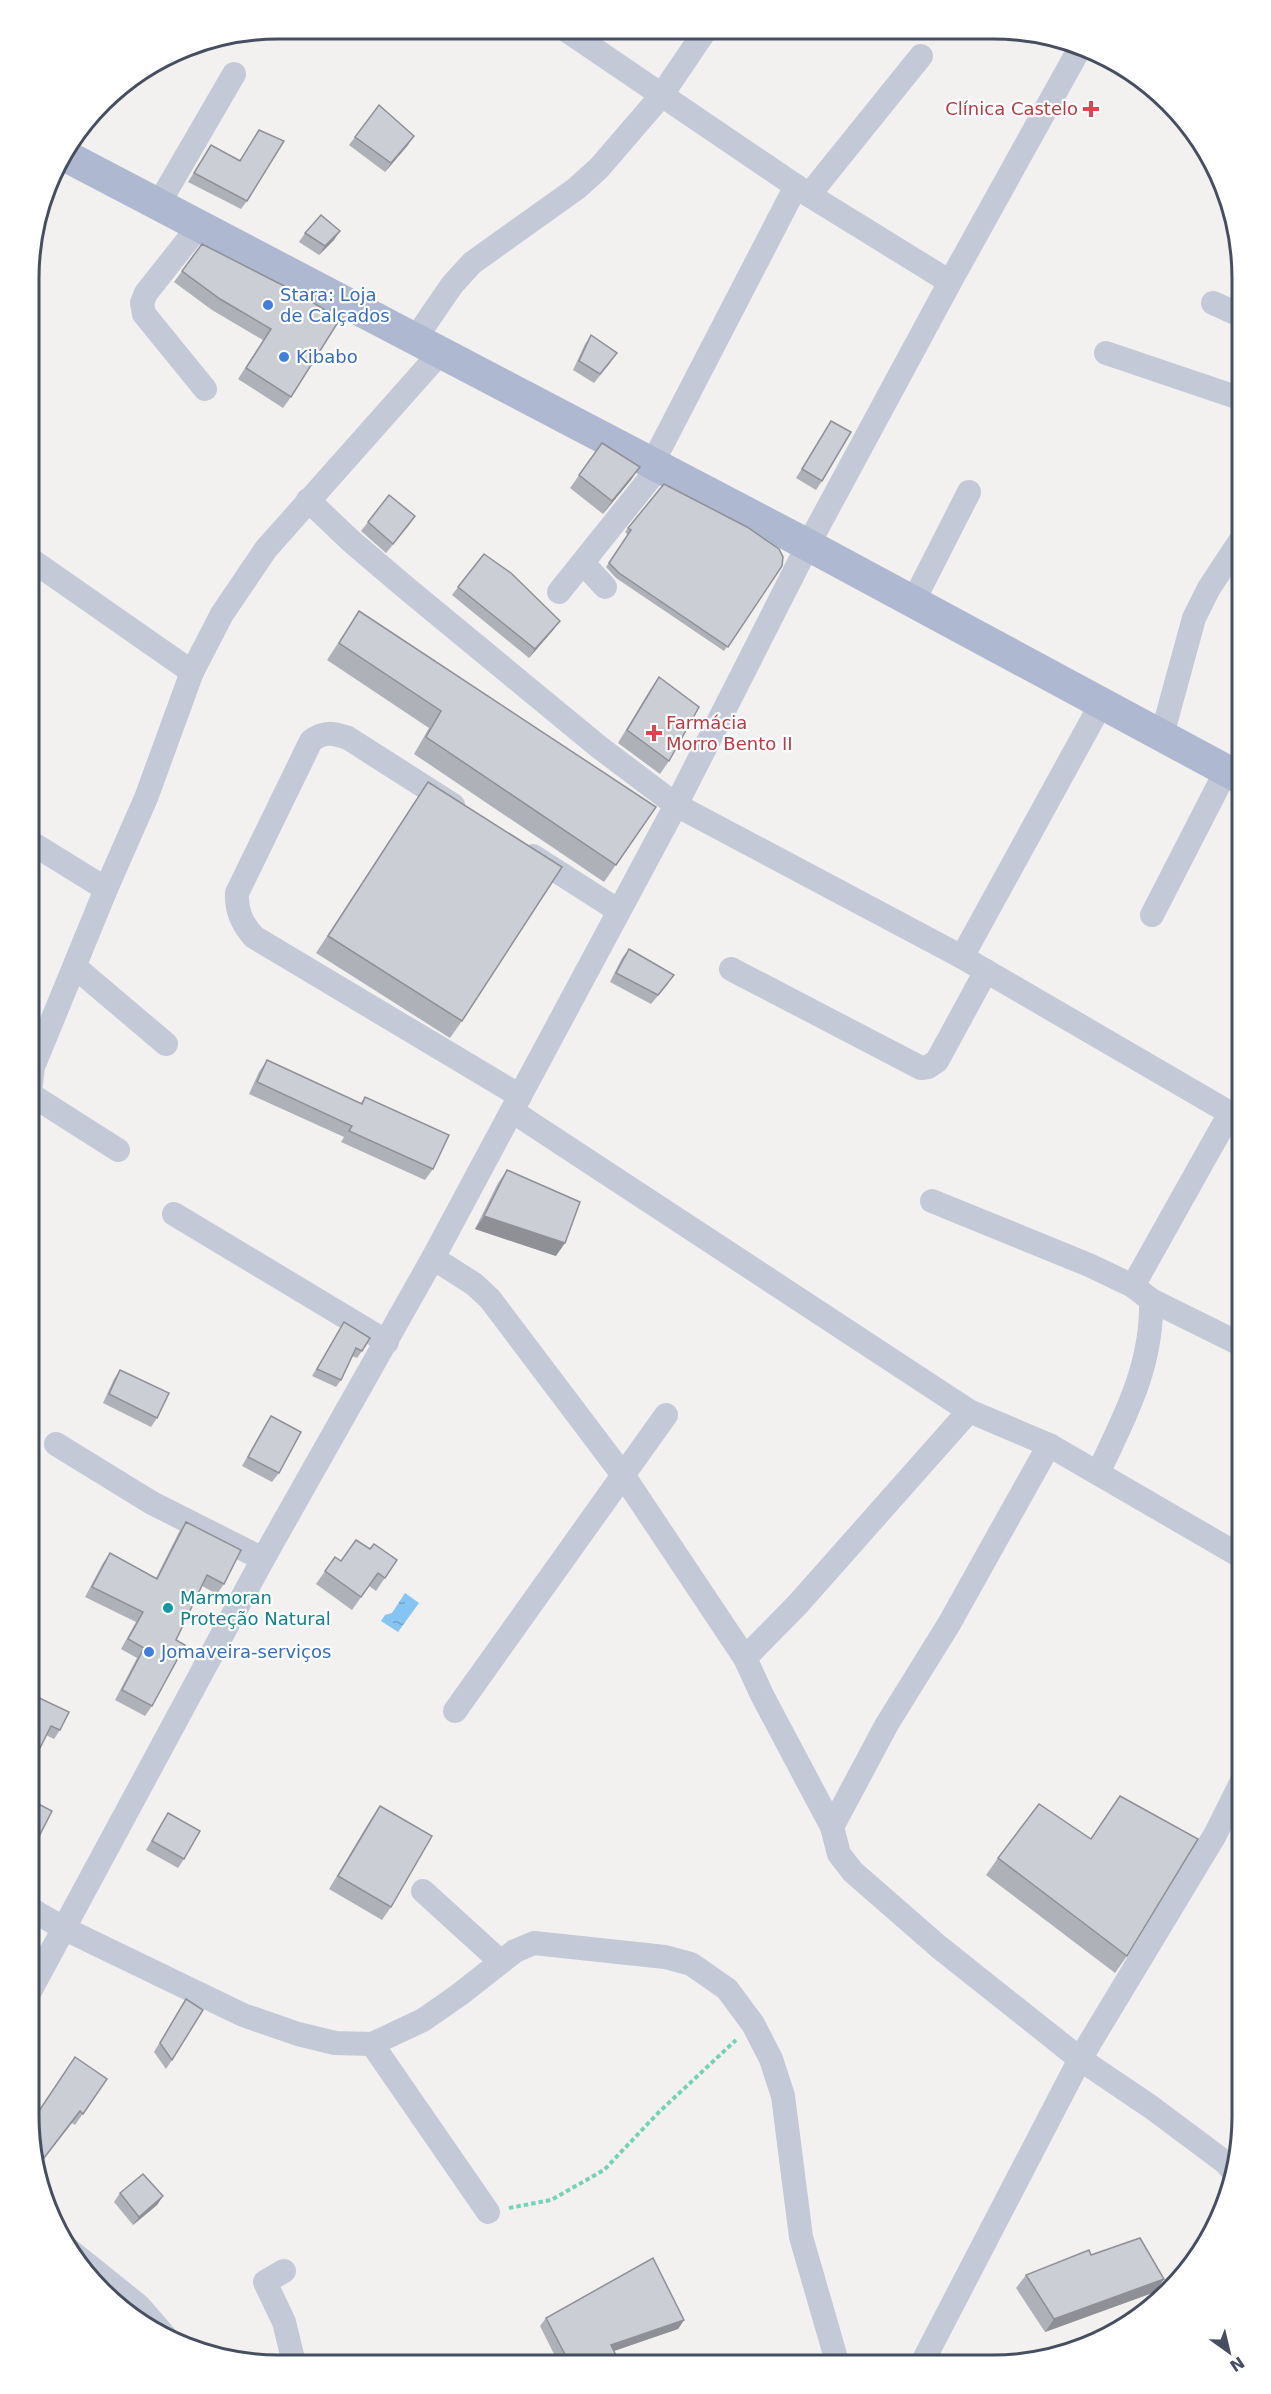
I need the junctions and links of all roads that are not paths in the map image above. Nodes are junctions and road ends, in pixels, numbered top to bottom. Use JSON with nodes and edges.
{"nodes":[{"id":1,"x":579,"y":39,"type":"edge"},
{"id":2,"x":700,"y":39,"type":"edge"},
{"id":3,"x":1076,"y":54,"type":"edge"},
{"id":4,"x":921,"y":56,"type":"dead end"},
{"id":5,"x":234,"y":74,"type":"dead end"},
{"id":6,"x":661,"y":96,"type":"junction"},
{"id":7,"x":71,"y":159,"type":"edge"},
{"id":8,"x":802,"y":190,"type":"junction"},
{"id":9,"x":158,"y":205,"type":"junction"},
{"id":10,"x":199,"y":226,"type":"junction"},
{"id":11,"x":950,"y":282,"type":"junction"},
{"id":12,"x":1213,"y":303,"type":"dead end"},
{"id":13,"x":1232,"y":312,"type":"edge"},
{"id":14,"x":427,"y":346,"type":"junction"},
{"id":15,"x":1106,"y":353,"type":"dead end"},
{"id":16,"x":205,"y":389,"type":"dead end"},
{"id":17,"x":1232,"y":396,"type":"edge"},
{"id":18,"x":655,"y":466,"type":"junction"},
{"id":19,"x":969,"y":492,"type":"dead end"},
{"id":20,"x":308,"y":500,"type":"junction"},
{"id":21,"x":808,"y":545,"type":"junction"},
{"id":22,"x":1232,"y":553,"type":"edge"},
{"id":23,"x":583,"y":564,"type":"junction"},
{"id":24,"x":39,"y":565,"type":"edge"},
{"id":25,"x":605,"y":587,"type":"dead end"},
{"id":26,"x":559,"y":592,"type":"dead end"},
{"id":27,"x":913,"y":602,"type":"junction"},
{"id":28,"x":192,"y":672,"type":"junction"},
{"id":29,"x":1101,"y":704,"type":"junction"},
{"id":30,"x":1162,"y":735,"type":"junction"},
{"id":31,"x":1232,"y":774,"type":"edge"},
{"id":32,"x":1232,"y":778,"type":"edge"},
{"id":33,"x":676,"y":805,"type":"junction"},
{"id":34,"x":468,"y":815,"type":"edge"},
{"id":35,"x":519,"y":847,"type":"edge"},
{"id":36,"x":39,"y":848,"type":"edge"},
{"id":37,"x":106,"y":889,"type":"junction"},
{"id":38,"x":619,"y":912,"type":"junction"},
{"id":39,"x":1152,"y":915,"type":"dead end"},
{"id":40,"x":962,"y":957,"type":"junction"},
{"id":41,"x":75,"y":967,"type":"junction"},
{"id":42,"x":731,"y":969,"type":"dead end"},
{"id":43,"x":986,"y":971,"type":"junction"},
{"id":44,"x":166,"y":1044,"type":"dead end"},
{"id":45,"x":39,"y":1059,"type":"edge"},
{"id":46,"x":39,"y":1086,"type":"edge"},
{"id":47,"x":516,"y":1103,"type":"junction"},
{"id":48,"x":1232,"y":1115,"type":"edge"},
{"id":49,"x":1232,"y":1124,"type":"edge"},
{"id":50,"x":118,"y":1150,"type":"dead end"},
{"id":51,"x":932,"y":1201,"type":"dead end"},
{"id":52,"x":174,"y":1214,"type":"dead end"},
{"id":53,"x":433,"y":1258,"type":"junction"},
{"id":54,"x":1142,"y":1293,"type":"junction"},
{"id":55,"x":1232,"y":1341,"type":"edge"},
{"id":56,"x":387,"y":1342,"type":"junction"},
{"id":57,"x":969,"y":1411,"type":"junction"},
{"id":58,"x":666,"y":1414,"type":"dead end"},
{"id":59,"x":56,"y":1444,"type":"dead end"},
{"id":60,"x":1049,"y":1445,"type":"junction"},
{"id":61,"x":1098,"y":1473,"type":"junction"},
{"id":62,"x":622,"y":1474,"type":"junction"},
{"id":63,"x":1232,"y":1551,"type":"edge"},
{"id":64,"x":263,"y":1559,"type":"junction"},
{"id":65,"x":745,"y":1658,"type":"junction"},
{"id":66,"x":455,"y":1711,"type":"dead end"},
{"id":67,"x":1232,"y":1801,"type":"edge"},
{"id":68,"x":832,"y":1827,"type":"junction"},
{"id":69,"x":423,"y":1891,"type":"dead end"},
{"id":70,"x":39,"y":1914,"type":"edge"},
{"id":71,"x":63,"y":1928,"type":"junction"},
{"id":72,"x":501,"y":1962,"type":"junction"},
{"id":73,"x":39,"y":1973,"type":"edge"},
{"id":74,"x":372,"y":2044,"type":"junction"},
{"id":75,"x":1080,"y":2059,"type":"junction"},
{"id":76,"x":1227,"y":2164,"type":"edge"},
{"id":77,"x":488,"y":2212,"type":"road end"},
{"id":78,"x":96,"y":2271,"type":"edge"},
{"id":79,"x":284,"y":2271,"type":"dead end"},
{"id":80,"x":149,"y":2317,"type":"edge"},
{"id":81,"x":292,"y":2355,"type":"edge"},
{"id":82,"x":835,"y":2355,"type":"edge"},
{"id":83,"x":926,"y":2355,"type":"edge"}],
"edges":[{"from":1,"to":6,"type":"street"},
{"from":2,"to":6,"type":"street"},
{"from":3,"to":11,"type":"street"},
{"from":4,"to":8,"type":"street"},
{"from":5,"to":9,"type":"street"},
{"from":6,"to":8,"type":"street"},
{"from":6,"to":14,"type":"street"},
{"from":7,"to":9,"type":"main road"},
{"from":8,"to":11,"type":"street"},
{"from":8,"to":18,"type":"street"},
{"from":9,"to":10,"type":"main road"},
{"from":10,"to":14,"type":"main road"},
{"from":10,"to":16,"type":"street"},
{"from":11,"to":21,"type":"street"},
{"from":12,"to":13,"type":"street"},
{"from":14,"to":18,"type":"main road"},
{"from":14,"to":20,"type":"street"},
{"from":15,"to":17,"type":"street"},
{"from":18,"to":21,"type":"main road"},
{"from":18,"to":23,"type":"street"},
{"from":19,"to":27,"type":"street"},
{"from":20,"to":28,"type":"street"},
{"from":20,"to":33,"type":"street"},
{"from":21,"to":27,"type":"main road"},
{"from":21,"to":33,"type":"street"},
{"from":22,"to":30,"type":"street"},
{"from":23,"to":25,"type":"street"},
{"from":23,"to":26,"type":"street"},
{"from":24,"to":28,"type":"street"},
{"from":27,"to":29,"type":"main road"},
{"from":28,"to":37,"type":"street"},
{"from":29,"to":30,"type":"main road"},
{"from":29,"to":40,"type":"street"},
{"from":30,"to":31,"type":"main road"},
{"from":32,"to":39,"type":"street"},
{"from":33,"to":38,"type":"street"},
{"from":33,"to":40,"type":"street"},
{"from":34,"to":47,"type":"street"},
{"from":35,"to":38,"type":"street"},
{"from":36,"to":37,"type":"street"},
{"from":37,"to":41,"type":"street"},
{"from":38,"to":47,"type":"street"},
{"from":40,"to":43,"type":"street"},
{"from":41,"to":44,"type":"street"},
{"from":41,"to":45,"type":"street"},
{"from":42,"to":43,"type":"street"},
{"from":43,"to":48,"type":"street"},
{"from":46,"to":50,"type":"street"},
{"from":47,"to":53,"type":"street"},
{"from":47,"to":57,"type":"street"},
{"from":49,"to":54,"type":"street"},
{"from":51,"to":54,"type":"street"},
{"from":52,"to":56,"type":"street"},
{"from":53,"to":56,"type":"street"},
{"from":53,"to":62,"type":"street"},
{"from":54,"to":55,"type":"street"},
{"from":54,"to":61,"type":"street"},
{"from":56,"to":64,"type":"street"},
{"from":57,"to":60,"type":"street"},
{"from":57,"to":65,"type":"street"},
{"from":58,"to":62,"type":"street"},
{"from":59,"to":64,"type":"street"},
{"from":60,"to":61,"type":"street"},
{"from":60,"to":68,"type":"street"},
{"from":61,"to":63,"type":"street"},
{"from":62,"to":65,"type":"street"},
{"from":62,"to":66,"type":"street"},
{"from":64,"to":71,"type":"street"},
{"from":65,"to":68,"type":"street"},
{"from":67,"to":75,"type":"street"},
{"from":68,"to":75,"type":"street"},
{"from":69,"to":72,"type":"street"},
{"from":70,"to":71,"type":"street"},
{"from":71,"to":73,"type":"street"},
{"from":71,"to":74,"type":"street"},
{"from":72,"to":74,"type":"street"},
{"from":72,"to":82,"type":"street"},
{"from":74,"to":77,"type":"street"},
{"from":75,"to":76,"type":"street"},
{"from":75,"to":83,"type":"street"},
{"from":78,"to":80,"type":"street"},
{"from":79,"to":81,"type":"street"}]}
